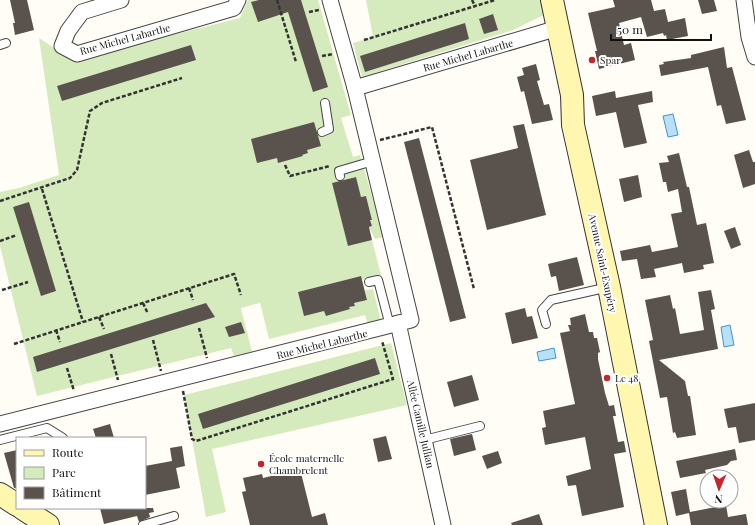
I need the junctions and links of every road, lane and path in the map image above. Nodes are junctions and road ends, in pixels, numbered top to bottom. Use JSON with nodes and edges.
{"nodes":[{"id":1,"x":121,"y":0,"type":"edge"},
{"id":2,"x":238,"y":0,"type":"edge"},
{"id":3,"x":276,"y":0,"type":"edge"},
{"id":4,"x":330,"y":0,"type":"edge"},
{"id":5,"x":472,"y":0,"type":"edge"},
{"id":6,"x":496,"y":0,"type":"edge"},
{"id":7,"x":552,"y":0,"type":"edge"},
{"id":8,"x":744,"y":0,"type":"edge"},
{"id":9,"x":475,"y":6,"type":"junction"},
{"id":10,"x":558,"y":28,"type":"junction"},
{"id":11,"x":364,"y":40,"type":"dead end"},
{"id":12,"x":755,"y":57,"type":"edge"},
{"id":13,"x":296,"y":62,"type":"dead end"},
{"id":14,"x":182,"y":78,"type":"dead end"},
{"id":15,"x":355,"y":88,"type":"junction"},
{"id":16,"x":325,"y":103,"type":"dead end"},
{"id":17,"x":322,"y":132,"type":"dead end"},
{"id":18,"x":369,"y":142,"type":"junction"},
{"id":19,"x":373,"y":161,"type":"junction"},
{"id":20,"x":285,"y":165,"type":"dead end"},
{"id":21,"x":334,"y":165,"type":"dead end"},
{"id":22,"x":340,"y":176,"type":"dead end"},
{"id":23,"x":42,"y":189,"type":"junction"},
{"id":24,"x":0,"y":201,"type":"edge"},
{"id":25,"x":17,"y":235,"type":"dead end"},
{"id":26,"x":0,"y":241,"type":"edge"},
{"id":27,"x":28,"y":282,"type":"dead end"},
{"id":28,"x":369,"y":282,"type":"dead end"},
{"id":29,"x":609,"y":287,"type":"junction"},
{"id":30,"x":189,"y":288,"type":"junction"},
{"id":31,"x":474,"y":289,"type":"dead end"},
{"id":32,"x":2,"y":290,"type":"dead end"},
{"id":33,"x":241,"y":295,"type":"dead end"},
{"id":34,"x":192,"y":300,"type":"dead end"},
{"id":35,"x":143,"y":303,"type":"junction"},
{"id":36,"x":148,"y":314,"type":"dead end"},
{"id":37,"x":99,"y":317,"type":"junction"},
{"id":38,"x":83,"y":322,"type":"junction"},
{"id":39,"x":546,"y":324,"type":"dead end"},
{"id":40,"x":389,"y":326,"type":"junction"},
{"id":41,"x":199,"y":328,"type":"dead end"},
{"id":42,"x":104,"y":329,"type":"dead end"},
{"id":43,"x":56,"y":330,"type":"junction"},
{"id":44,"x":153,"y":340,"type":"dead end"},
{"id":45,"x":60,"y":342,"type":"dead end"},
{"id":46,"x":14,"y":344,"type":"dead end"},
{"id":47,"x":111,"y":354,"type":"dead end"},
{"id":48,"x":67,"y":368,"type":"dead end"},
{"id":49,"x":211,"y":371,"type":"junction"},
{"id":50,"x":180,"y":379,"type":"junction"},
{"id":51,"x":164,"y":383,"type":"junction"},
{"id":52,"x":122,"y":394,"type":"junction"},
{"id":53,"x":79,"y":405,"type":"junction"},
{"id":54,"x":0,"y":424,"type":"edge"},
{"id":55,"x":480,"y":426,"type":"dead end"},
{"id":56,"x":61,"y":437,"type":"edge"},
{"id":57,"x":0,"y":440,"type":"edge"},
{"id":58,"x":424,"y":440,"type":"junction"},
{"id":59,"x":0,"y":494,"type":"edge"},
{"id":60,"x":16,"y":504,"type":"edge"},
{"id":61,"x":24,"y":509,"type":"edge"},
{"id":62,"x":174,"y":516,"type":"dead end"},
{"id":63,"x":48,"y":525,"type":"edge"},
{"id":64,"x":143,"y":525,"type":"edge"},
{"id":65,"x":443,"y":525,"type":"edge"},
{"id":66,"x":656,"y":525,"type":"edge"}],
"edges":[{"from":1,"to":2,"type":"street","name":"Rue Michel Labarthe"},
{"from":3,"to":13,"type":"path"},
{"from":4,"to":15,"type":"street","name":"Rue Michel Labarthe"},
{"from":5,"to":9,"type":"path"},
{"from":6,"to":9,"type":"path"},
{"from":7,"to":10,"type":"main road","name":"Avenue Saint-Exupéry"},
{"from":8,"to":12,"type":"street"},
{"from":9,"to":11,"type":"path"},
{"from":10,"to":15,"type":"street","name":"Rue Michel Labarthe"},
{"from":10,"to":29,"type":"main road","name":"Avenue Saint-Exupéry"},
{"from":14,"to":23,"type":"path"},
{"from":15,"to":18,"type":"street","name":"Rue Michel Labarthe"},
{"from":16,"to":17,"type":"lane"},
{"from":18,"to":19,"type":"street","name":"Rue Michel Labarthe"},
{"from":18,"to":31,"type":"path"},
{"from":19,"to":22,"type":"lane"},
{"from":19,"to":40,"type":"street","name":"Rue Michel Labarthe"},
{"from":20,"to":21,"type":"path"},
{"from":23,"to":24,"type":"path"},
{"from":23,"to":38,"type":"path"},
{"from":25,"to":26,"type":"path"},
{"from":27,"to":32,"type":"path"},
{"from":28,"to":40,"type":"lane"},
{"from":29,"to":39,"type":"lane"},
{"from":29,"to":66,"type":"main road","name":"Avenue Saint-Exupéry"},
{"from":30,"to":33,"type":"path"},
{"from":30,"to":34,"type":"path"},
{"from":30,"to":35,"type":"path"},
{"from":35,"to":36,"type":"path"},
{"from":35,"to":37,"type":"path"},
{"from":37,"to":38,"type":"path"},
{"from":37,"to":42,"type":"path"},
{"from":38,"to":43,"type":"path"},
{"from":40,"to":49,"type":"street","name":"Rue Michel Labarthe"},
{"from":40,"to":50,"type":"path"},
{"from":40,"to":58,"type":"street","name":"Allée Camille Jullian"},
{"from":41,"to":49,"type":"path"},
{"from":43,"to":45,"type":"path"},
{"from":43,"to":46,"type":"path"},
{"from":44,"to":51,"type":"path"},
{"from":47,"to":52,"type":"path"},
{"from":48,"to":53,"type":"path"},
{"from":49,"to":50,"type":"street","name":"Rue Michel Labarthe"},
{"from":50,"to":51,"type":"street","name":"Rue Michel Labarthe"},
{"from":51,"to":52,"type":"street","name":"Rue Michel Labarthe"},
{"from":52,"to":53,"type":"street","name":"Rue Michel Labarthe"},
{"from":53,"to":54,"type":"street","name":"Rue Michel Labarthe"},
{"from":55,"to":58,"type":"lane"},
{"from":56,"to":57,"type":"lane"},
{"from":58,"to":65,"type":"street","name":"Allée Camille Jullian"},
{"from":59,"to":60,"type":"main road"},
{"from":61,"to":63,"type":"main road"},
{"from":62,"to":64,"type":"lane"}]}
